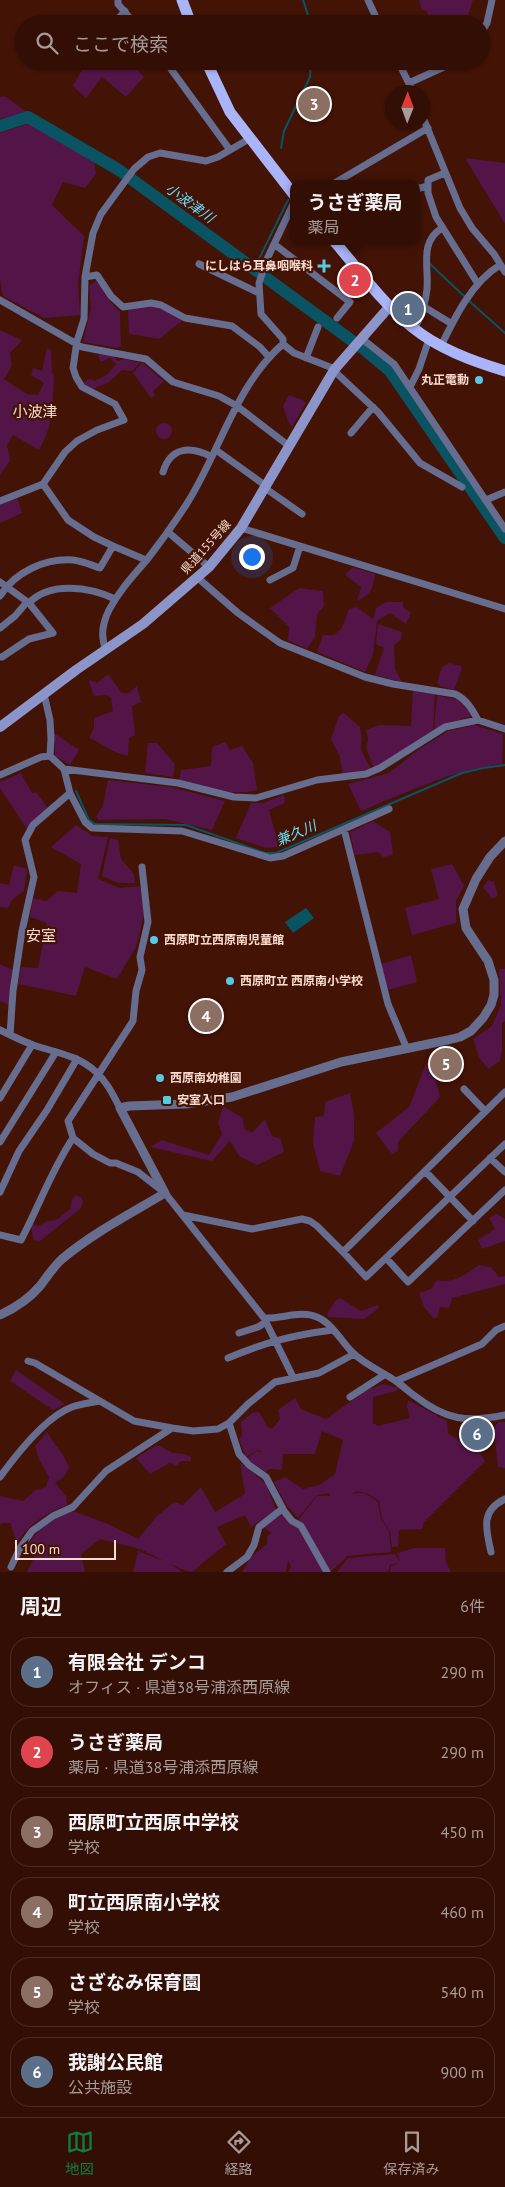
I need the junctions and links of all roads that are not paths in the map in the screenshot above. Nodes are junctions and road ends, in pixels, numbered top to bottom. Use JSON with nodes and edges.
{"nodes":[{"id":1,"x":118,"y":0,"type":"edge"},
{"id":2,"x":182,"y":0,"type":"edge"},
{"id":3,"x":368,"y":0,"type":"edge"},
{"id":4,"x":492,"y":0,"type":"edge"},
{"id":5,"x":125,"y":12,"type":"junction"},
{"id":6,"x":122,"y":15,"type":"edge"},
{"id":7,"x":128,"y":15,"type":"edge"},
{"id":8,"x":188,"y":15,"type":"edge"},
{"id":9,"x":375,"y":15,"type":"edge"},
{"id":10,"x":489,"y":15,"type":"edge"},
{"id":11,"x":172,"y":70,"type":"edge"},
{"id":12,"x":210,"y":70,"type":"edge"},
{"id":13,"x":402,"y":70,"type":"edge"},
{"id":14,"x":437,"y":70,"type":"edge"},
{"id":15,"x":409,"y":83,"type":"joint"},
{"id":16,"x":425,"y":130,"type":"edge"},
{"id":17,"x":429,"y":130,"type":"edge"},
{"id":18,"x":249,"y":139,"type":"junction"},
{"id":19,"x":230,"y":150,"type":"junction"},
{"id":20,"x":446,"y":173,"type":"junction"},
{"id":21,"x":340,"y":180,"type":"edge"},
{"id":22,"x":428,"y":186,"type":"junction"},
{"id":23,"x":420,"y":188,"type":"edge"},
{"id":24,"x":290,"y":190,"type":"edge"},
{"id":25,"x":290,"y":210,"type":"edge"},
{"id":26,"x":442,"y":228,"type":"junction"},
{"id":27,"x":274,"y":244,"type":"junction"},
{"id":28,"x":337,"y":245,"type":"edge"},
{"id":29,"x":418,"y":250,"type":"dead end"},
{"id":30,"x":425,"y":256,"type":"junction"},
{"id":31,"x":199,"y":264,"type":"dead end"},
{"id":32,"x":503,"y":268,"type":"edge"},
{"id":33,"x":85,"y":277,"type":"junction"},
{"id":34,"x":478,"y":284,"type":"junction"},
{"id":35,"x":259,"y":293,"type":"junction"},
{"id":36,"x":0,"y":300,"type":"edge"},
{"id":37,"x":424,"y":305,"type":"junction"},
{"id":38,"x":390,"y":306,"type":"junction"},
{"id":39,"x":337,"y":318,"type":"dead end"},
{"id":40,"x":452,"y":324,"type":"junction"},
{"id":41,"x":318,"y":327,"type":"dead end"},
{"id":42,"x":414,"y":329,"type":"junction"},
{"id":43,"x":361,"y":338,"type":"junction"},
{"id":44,"x":429,"y":340,"type":"junction"},
{"id":45,"x":283,"y":344,"type":"junction"},
{"id":46,"x":78,"y":345,"type":"junction"},
{"id":47,"x":441,"y":346,"type":"junction"},
{"id":48,"x":268,"y":356,"type":"junction"},
{"id":49,"x":306,"y":358,"type":"junction"},
{"id":50,"x":334,"y":370,"type":"junction"},
{"id":51,"x":505,"y":371,"type":"edge"},
{"id":52,"x":410,"y":386,"type":"junction"},
{"id":53,"x":237,"y":406,"type":"junction"},
{"id":54,"x":373,"y":407,"type":"junction"},
{"id":55,"x":351,"y":432,"type":"dead end"},
{"id":56,"x":289,"y":446,"type":"junction"},
{"id":57,"x":216,"y":450,"type":"junction"},
{"id":58,"x":212,"y":458,"type":"junction"},
{"id":59,"x":163,"y":472,"type":"dead end"},
{"id":60,"x":42,"y":484,"type":"junction"},
{"id":61,"x":266,"y":487,"type":"junction"},
{"id":62,"x":462,"y":487,"type":"dead end"},
{"id":63,"x":505,"y":492,"type":"edge"},
{"id":64,"x":486,"y":500,"type":"junction"},
{"id":65,"x":0,"y":501,"type":"edge"},
{"id":66,"x":302,"y":514,"type":"dead end"},
{"id":67,"x":241,"y":528,"type":"junction"},
{"id":68,"x":505,"y":529,"type":"edge"},
{"id":69,"x":168,"y":532,"type":"junction"},
{"id":70,"x":113,"y":546,"type":"junction"},
{"id":71,"x":300,"y":546,"type":"junction"},
{"id":72,"x":146,"y":560,"type":"junction"},
{"id":73,"x":209,"y":567,"type":"junction"},
{"id":74,"x":198,"y":578,"type":"junction"},
{"id":75,"x":270,"y":580,"type":"dead end"},
{"id":76,"x":3,"y":585,"type":"edge"},
{"id":77,"x":0,"y":596,"type":"edge"},
{"id":78,"x":115,"y":599,"type":"junction"},
{"id":79,"x":28,"y":603,"type":"junction"},
{"id":80,"x":505,"y":608,"type":"edge"},
{"id":81,"x":0,"y":628,"type":"edge"},
{"id":82,"x":106,"y":650,"type":"junction"},
{"id":83,"x":0,"y":657,"type":"edge"},
{"id":84,"x":44,"y":694,"type":"junction"},
{"id":85,"x":478,"y":720,"type":"junction"},
{"id":86,"x":0,"y":727,"type":"edge"},
{"id":87,"x":505,"y":729,"type":"edge"},
{"id":88,"x":50,"y":756,"type":"junction"},
{"id":89,"x":64,"y":769,"type":"junction"},
{"id":90,"x":0,"y":775,"type":"edge"},
{"id":91,"x":70,"y":793,"type":"junction"},
{"id":92,"x":389,"y":809,"type":"dead end"},
{"id":93,"x":344,"y":829,"type":"junction"},
{"id":94,"x":505,"y":841,"type":"edge"},
{"id":95,"x":142,"y":867,"type":"dead end"},
{"id":96,"x":0,"y":1030,"type":"edge"},
{"id":97,"x":10,"y":1035,"type":"junction"},
{"id":98,"x":32,"y":1045,"type":"junction"},
{"id":99,"x":407,"y":1049,"type":"junction"},
{"id":100,"x":56,"y":1052,"type":"junction"},
{"id":101,"x":77,"y":1059,"type":"junction"},
{"id":102,"x":98,"y":1074,"type":"junction"},
{"id":103,"x":464,"y":1089,"type":"dead end"},
{"id":104,"x":505,"y":1092,"type":"edge"},
{"id":105,"x":0,"y":1098,"type":"edge"},
{"id":106,"x":120,"y":1108,"type":"junction"},
{"id":107,"x":485,"y":1111,"type":"junction"},
{"id":108,"x":74,"y":1138,"type":"junction"},
{"id":109,"x":0,"y":1142,"type":"edge"},
{"id":110,"x":505,"y":1144,"type":"edge"},
{"id":111,"x":490,"y":1158,"type":"junction"},
{"id":112,"x":425,"y":1171,"type":"junction"},
{"id":113,"x":505,"y":1172,"type":"edge"},
{"id":114,"x":505,"y":1190,"type":"edge"},
{"id":115,"x":0,"y":1192,"type":"edge"},
{"id":116,"x":165,"y":1194,"type":"junction"},
{"id":117,"x":450,"y":1197,"type":"junction"},
{"id":118,"x":183,"y":1215,"type":"junction"},
{"id":119,"x":473,"y":1221,"type":"junction"},
{"id":120,"x":0,"y":1235,"type":"edge"},
{"id":121,"x":343,"y":1252,"type":"junction"},
{"id":122,"x":386,"y":1258,"type":"junction"},
{"id":123,"x":0,"y":1315,"type":"edge"},
{"id":124,"x":265,"y":1320,"type":"junction"},
{"id":125,"x":505,"y":1326,"type":"edge"},
{"id":126,"x":333,"y":1330,"type":"junction"},
{"id":127,"x":239,"y":1333,"type":"dead end"},
{"id":128,"x":275,"y":1340,"type":"junction"},
{"id":129,"x":354,"y":1354,"type":"junction"},
{"id":130,"x":228,"y":1358,"type":"dead end"},
{"id":131,"x":28,"y":1361,"type":"dead end"},
{"id":132,"x":384,"y":1375,"type":"junction"},
{"id":133,"x":293,"y":1377,"type":"junction"},
{"id":134,"x":396,"y":1381,"type":"junction"},
{"id":135,"x":350,"y":1397,"type":"dead end"},
{"id":136,"x":99,"y":1401,"type":"junction"},
{"id":137,"x":505,"y":1415,"type":"edge"},
{"id":138,"x":229,"y":1423,"type":"junction"},
{"id":139,"x":172,"y":1428,"type":"junction"},
{"id":140,"x":0,"y":1476,"type":"edge"},
{"id":141,"x":505,"y":1499,"type":"edge"},
{"id":142,"x":282,"y":1509,"type":"junction"},
{"id":143,"x":491,"y":1552,"type":"dead end"},
{"id":144,"x":11,"y":1567,"type":"dead end"},
{"id":145,"x":227,"y":1572,"type":"edge"},
{"id":146,"x":327,"y":1572,"type":"edge"}],
"edges":[{"from":1,"to":5,"type":"street"},
{"from":2,"to":8,"type":"main road"},
{"from":3,"to":9,"type":"street"},
{"from":4,"to":10,"type":"street"},
{"from":5,"to":6,"type":"street"},
{"from":5,"to":7,"type":"street"},
{"from":11,"to":19,"type":"street"},
{"from":12,"to":18,"type":"main road"},
{"from":13,"to":15,"type":"street"},
{"from":14,"to":15,"type":"street"},
{"from":16,"to":21,"type":"street"},
{"from":17,"to":20,"type":"street"},
{"from":18,"to":19,"type":"street"},
{"from":18,"to":24,"type":"main road"},
{"from":19,"to":33,"type":"street"},
{"from":20,"to":22,"type":"street"},
{"from":20,"to":32,"type":"street"},
{"from":22,"to":23,"type":"street"},
{"from":22,"to":26,"type":"street"},
{"from":25,"to":27,"type":"street"},
{"from":26,"to":30,"type":"street"},
{"from":26,"to":34,"type":"street"},
{"from":27,"to":35,"type":"street"},
{"from":27,"to":39,"type":"street"},
{"from":28,"to":38,"type":"main road"},
{"from":29,"to":30,"type":"street"},
{"from":30,"to":37,"type":"street"},
{"from":31,"to":35,"type":"street"},
{"from":32,"to":34,"type":"street"},
{"from":33,"to":46,"type":"street"},
{"from":33,"to":48,"type":"street"},
{"from":34,"to":40,"type":"street"},
{"from":35,"to":45,"type":"street"},
{"from":36,"to":46,"type":"street"},
{"from":37,"to":40,"type":"street"},
{"from":37,"to":42,"type":"street"},
{"from":38,"to":42,"type":"main road"},
{"from":38,"to":43,"type":"main road","name":"県道155号線"},
{"from":40,"to":47,"type":"street"},
{"from":41,"to":49,"type":"street"},
{"from":42,"to":44,"type":"main road"},
{"from":43,"to":50,"type":"main road","name":"県道155号線"},
{"from":43,"to":52,"type":"street"},
{"from":44,"to":47,"type":"main road"},
{"from":44,"to":52,"type":"street"},
{"from":45,"to":48,"type":"street"},
{"from":45,"to":49,"type":"street"},
{"from":46,"to":53,"type":"street"},
{"from":46,"to":60,"type":"street"},
{"from":47,"to":51,"type":"main road"},
{"from":48,"to":53,"type":"street"},
{"from":49,"to":50,"type":"street"},
{"from":50,"to":54,"type":"street"},
{"from":50,"to":56,"type":"main road","name":"県道155号線"},
{"from":52,"to":64,"type":"street"},
{"from":53,"to":56,"type":"street"},
{"from":53,"to":57,"type":"street"},
{"from":54,"to":55,"type":"street"},
{"from":54,"to":62,"type":"street"},
{"from":56,"to":61,"type":"main road","name":"県道155号線"},
{"from":57,"to":58,"type":"street"},
{"from":57,"to":61,"type":"street"},
{"from":58,"to":59,"type":"street"},
{"from":58,"to":69,"type":"street"},
{"from":60,"to":65,"type":"street"},
{"from":60,"to":70,"type":"street"},
{"from":61,"to":66,"type":"street"},
{"from":61,"to":67,"type":"main road","name":"県道155号線"},
{"from":63,"to":64,"type":"street"},
{"from":64,"to":68,"type":"street"},
{"from":67,"to":71,"type":"street"},
{"from":67,"to":73,"type":"main road","name":"県道155号線"},
{"from":69,"to":72,"type":"street"},
{"from":69,"to":73,"type":"street"},
{"from":70,"to":72,"type":"street"},
{"from":70,"to":76,"type":"street"},
{"from":71,"to":75,"type":"street"},
{"from":71,"to":80,"type":"street"},
{"from":72,"to":78,"type":"street"},
{"from":73,"to":74,"type":"main road","name":"県道155号線"},
{"from":74,"to":82,"type":"main road","name":"県道155号線"},
{"from":74,"to":85,"type":"street"},
{"from":76,"to":77,"type":"street"},
{"from":76,"to":79,"type":"street"},
{"from":78,"to":79,"type":"street"},
{"from":78,"to":82,"type":"street"},
{"from":79,"to":81,"type":"street"},
{"from":79,"to":83,"type":"street"},
{"from":82,"to":84,"type":"main road","name":"県道155号線"},
{"from":84,"to":86,"type":"main road","name":"県道155号線"},
{"from":84,"to":88,"type":"street"},
{"from":85,"to":87,"type":"street"},
{"from":85,"to":89,"type":"street"},
{"from":88,"to":89,"type":"street"},
{"from":88,"to":90,"type":"street"},
{"from":89,"to":91,"type":"street"},
{"from":91,"to":93,"type":"street"},
{"from":91,"to":97,"type":"street"},
{"from":92,"to":93,"type":"street"},
{"from":93,"to":99,"type":"street"},
{"from":94,"to":99,"type":"street"},
{"from":95,"to":102,"type":"street"},
{"from":96,"to":97,"type":"street"},
{"from":97,"to":98,"type":"street"},
{"from":98,"to":100,"type":"street"},
{"from":98,"to":105,"type":"street"},
{"from":99,"to":106,"type":"street"},
{"from":100,"to":101,"type":"street"},
{"from":100,"to":109,"type":"street"},
{"from":101,"to":102,"type":"street"},
{"from":101,"to":115,"type":"street"},
{"from":102,"to":106,"type":"street"},
{"from":102,"to":108,"type":"street"},
{"from":103,"to":107,"type":"street"},
{"from":104,"to":107,"type":"street"},
{"from":106,"to":116,"type":"street"},
{"from":107,"to":112,"type":"street"},
{"from":108,"to":116,"type":"street"},
{"from":108,"to":120,"type":"street"},
{"from":110,"to":111,"type":"street"},
{"from":111,"to":113,"type":"street"},
{"from":111,"to":117,"type":"street"},
{"from":112,"to":117,"type":"street"},
{"from":112,"to":121,"type":"street"},
{"from":114,"to":119,"type":"street"},
{"from":116,"to":118,"type":"street"},
{"from":116,"to":123,"type":"street"},
{"from":117,"to":119,"type":"street"},
{"from":117,"to":122,"type":"street"},
{"from":118,"to":121,"type":"street"},
{"from":118,"to":124,"type":"street"},
{"from":119,"to":122,"type":"street"},
{"from":121,"to":122,"type":"street"},
{"from":124,"to":126,"type":"street"},
{"from":124,"to":127,"type":"street"},
{"from":124,"to":128,"type":"street"},
{"from":125,"to":134,"type":"street"},
{"from":126,"to":128,"type":"street"},
{"from":126,"to":129,"type":"street"},
{"from":128,"to":130,"type":"street"},
{"from":128,"to":133,"type":"street"},
{"from":129,"to":132,"type":"street"},
{"from":129,"to":133,"type":"street"},
{"from":131,"to":136,"type":"street"},
{"from":132,"to":134,"type":"street"},
{"from":132,"to":135,"type":"street"},
{"from":133,"to":138,"type":"street"},
{"from":134,"to":137,"type":"street"},
{"from":136,"to":139,"type":"street"},
{"from":136,"to":140,"type":"street"},
{"from":138,"to":139,"type":"street"},
{"from":138,"to":142,"type":"street"},
{"from":139,"to":144,"type":"street"},
{"from":141,"to":143,"type":"street"},
{"from":142,"to":145,"type":"street"},
{"from":142,"to":146,"type":"street"}]}
